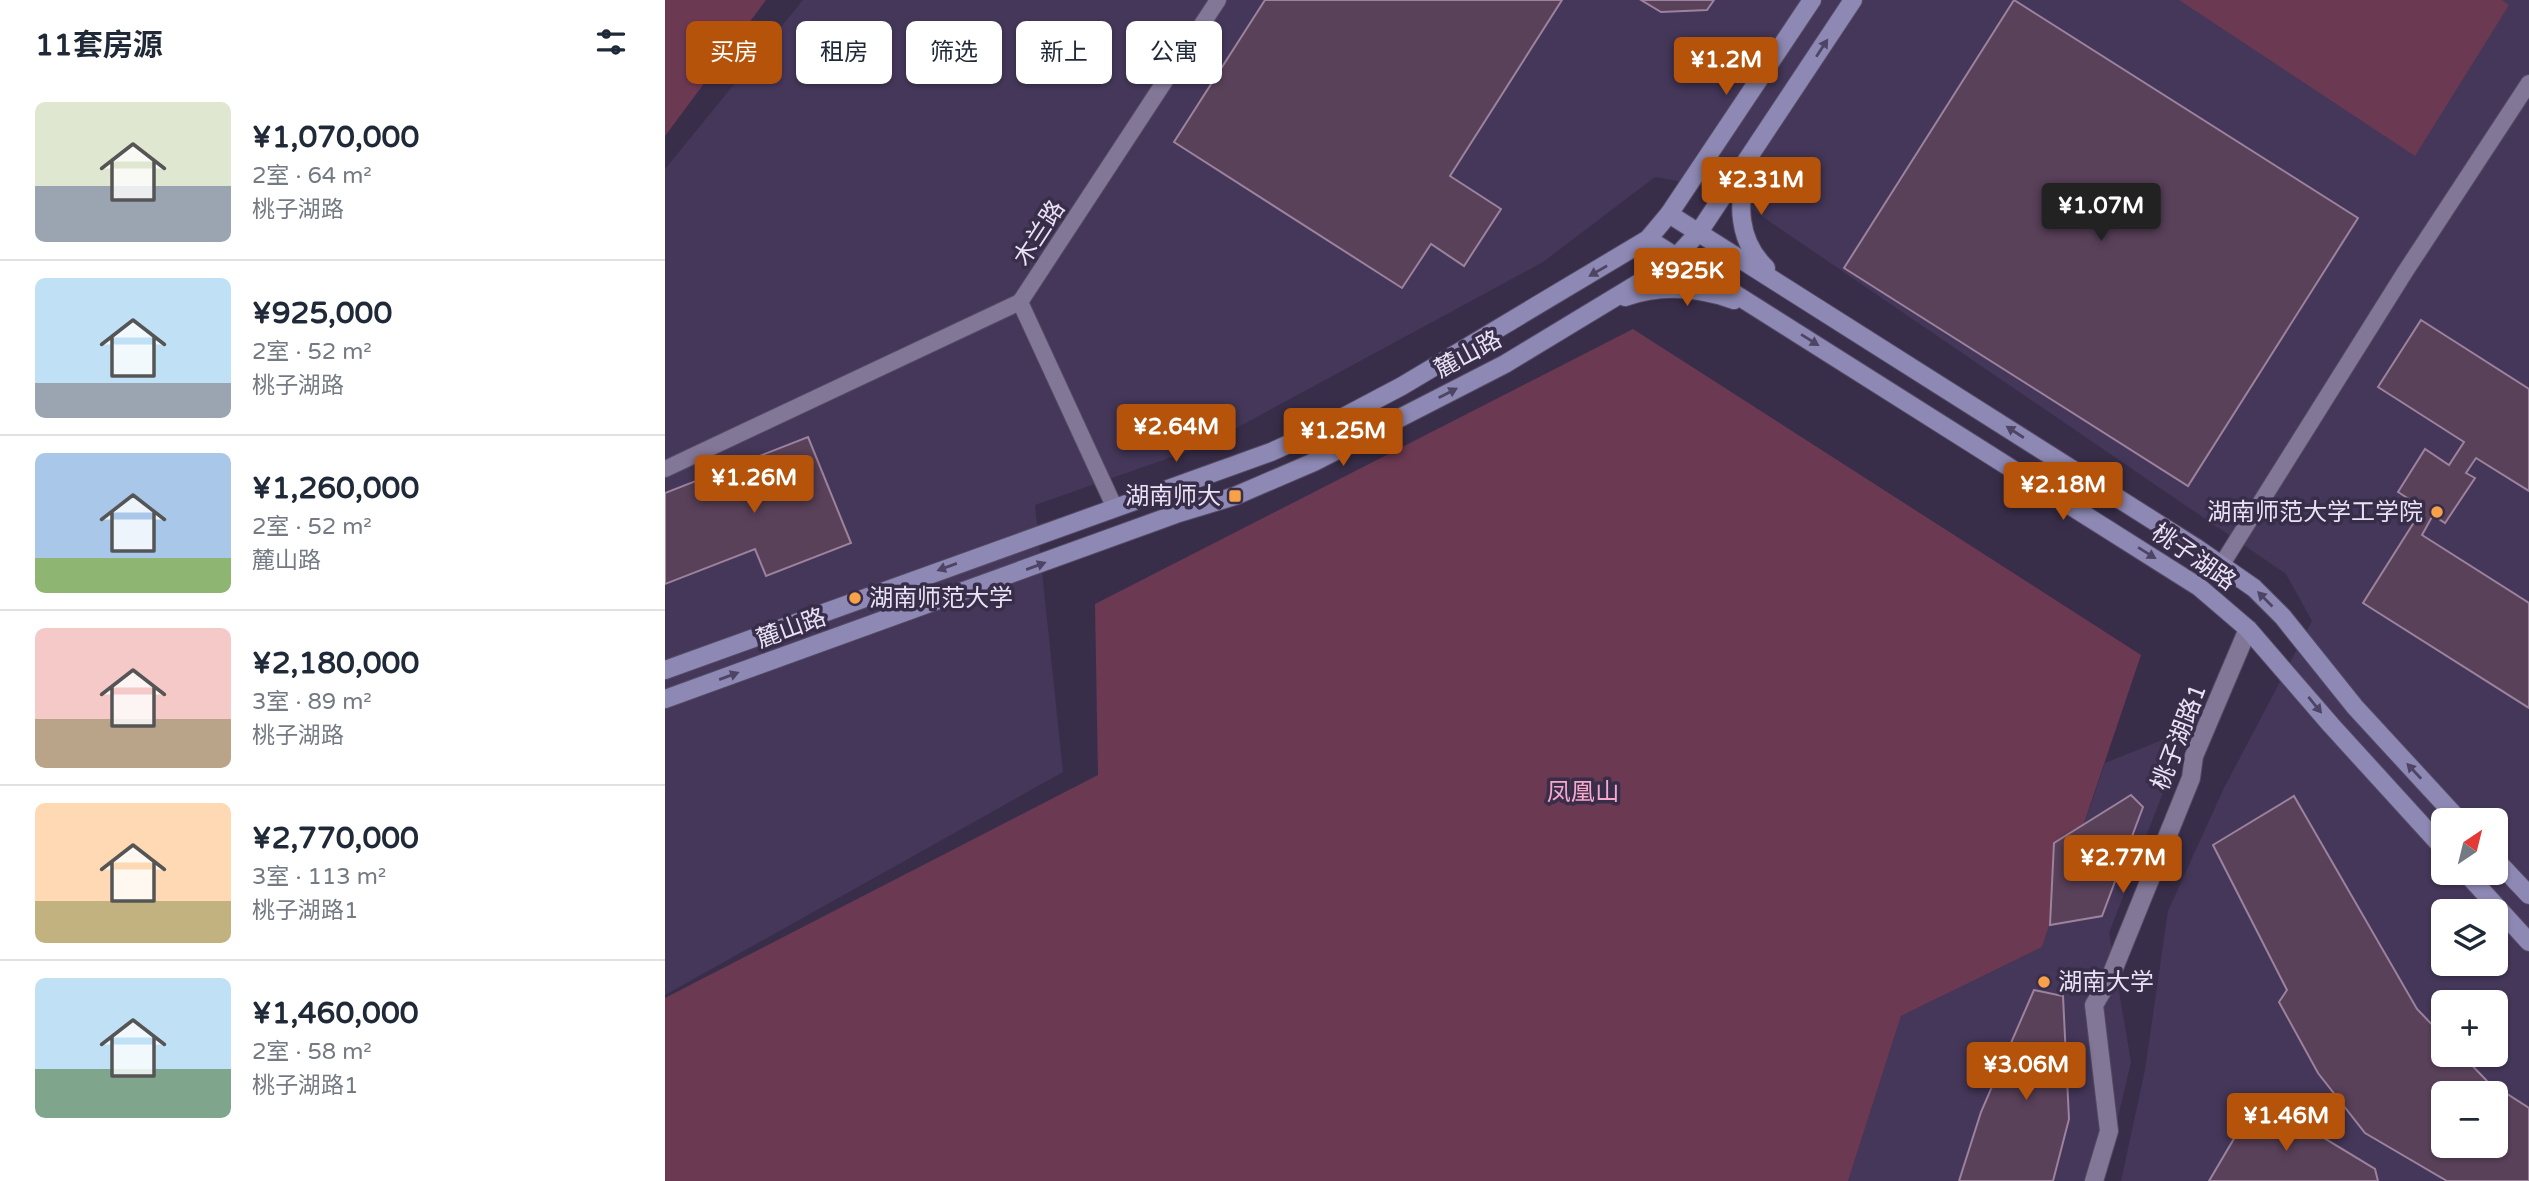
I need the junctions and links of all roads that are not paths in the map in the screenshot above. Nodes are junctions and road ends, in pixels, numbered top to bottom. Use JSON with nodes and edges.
{"nodes":[{"id":1,"x":1218,"y":0,"type":"edge"},
{"id":2,"x":1812,"y":0,"type":"edge"},
{"id":3,"x":1853,"y":0,"type":"edge"},
{"id":4,"x":2529,"y":83,"type":"edge"},
{"id":5,"x":1756,"y":148,"type":"junction"},
{"id":6,"x":1669,"y":214,"type":"junction"},
{"id":7,"x":1699,"y":232,"type":"junction"},
{"id":8,"x":1648,"y":239,"type":"junction"},
{"id":9,"x":1676,"y":257,"type":"junction"},
{"id":10,"x":1781,"y":283,"type":"junction"},
{"id":11,"x":1020,"y":302,"type":"junction"},
{"id":12,"x":1595,"y":307,"type":"junction"},
{"id":13,"x":1777,"y":318,"type":"junction"},
{"id":14,"x":665,"y":469,"type":"edge"},
{"id":15,"x":1114,"y":506,"type":"junction"},
{"id":16,"x":2222,"y":564,"type":"junction"},
{"id":17,"x":2248,"y":629,"type":"junction"},
{"id":18,"x":665,"y":670,"type":"edge"},
{"id":19,"x":665,"y":699,"type":"edge"},
{"id":20,"x":2448,"y":808,"type":"edge"},
{"id":21,"x":2431,"y":835,"type":"edge"},
{"id":22,"x":2508,"y":873,"type":"edge"},
{"id":23,"x":2478,"y":886,"type":"edge"},
{"id":24,"x":2529,"y":895,"type":"edge"},
{"id":25,"x":2529,"y":942,"type":"edge"},
{"id":26,"x":2094,"y":1181,"type":"edge"}],
"edges":[{"from":1,"to":11,"type":"lane","name":"木兰路"},
{"from":2,"to":6,"type":"main road","name":"麓山路"},
{"from":5,"to":3,"type":"main road","name":"麓山路","one_way":true},
{"from":4,"to":16,"type":"lane"},
{"from":5,"to":7,"type":"main road","name":"麓山路"},
{"from":5,"to":10,"type":"main road"},
{"from":6,"to":7,"type":"main road","name":"桃子湖路"},
{"from":6,"to":8,"type":"main road","name":"麓山路"},
{"from":7,"to":9,"type":"main road","name":"麓山路"},
{"from":7,"to":10,"type":"main road","name":"桃子湖路"},
{"from":8,"to":9,"type":"main road","name":"桃子湖路"},
{"from":8,"to":15,"type":"main road","name":"麓山路","one_way":true},
{"from":9,"to":12,"type":"main road","name":"麓山路"},
{"from":9,"to":13,"type":"main road","name":"桃子湖路"},
{"from":16,"to":10,"type":"main road","name":"桃子湖路","one_way":true},
{"from":11,"to":14,"type":"lane"},
{"from":11,"to":15,"type":"lane","name":"木兰路"},
{"from":12,"to":13,"type":"main road"},
{"from":19,"to":12,"type":"main road","name":"麓山路","one_way":true},
{"from":13,"to":17,"type":"main road","name":"桃子湖路","one_way":true},
{"from":15,"to":18,"type":"main road","name":"麓山路","one_way":true},
{"from":20,"to":16,"type":"main road","name":"桃子湖路","one_way":true},
{"from":17,"to":21,"type":"main road","name":"桃子湖路","one_way":true},
{"from":17,"to":26,"type":"street","name":"桃子湖路1"},
{"from":22,"to":24,"type":"main road"},
{"from":23,"to":25,"type":"main road"}]}
